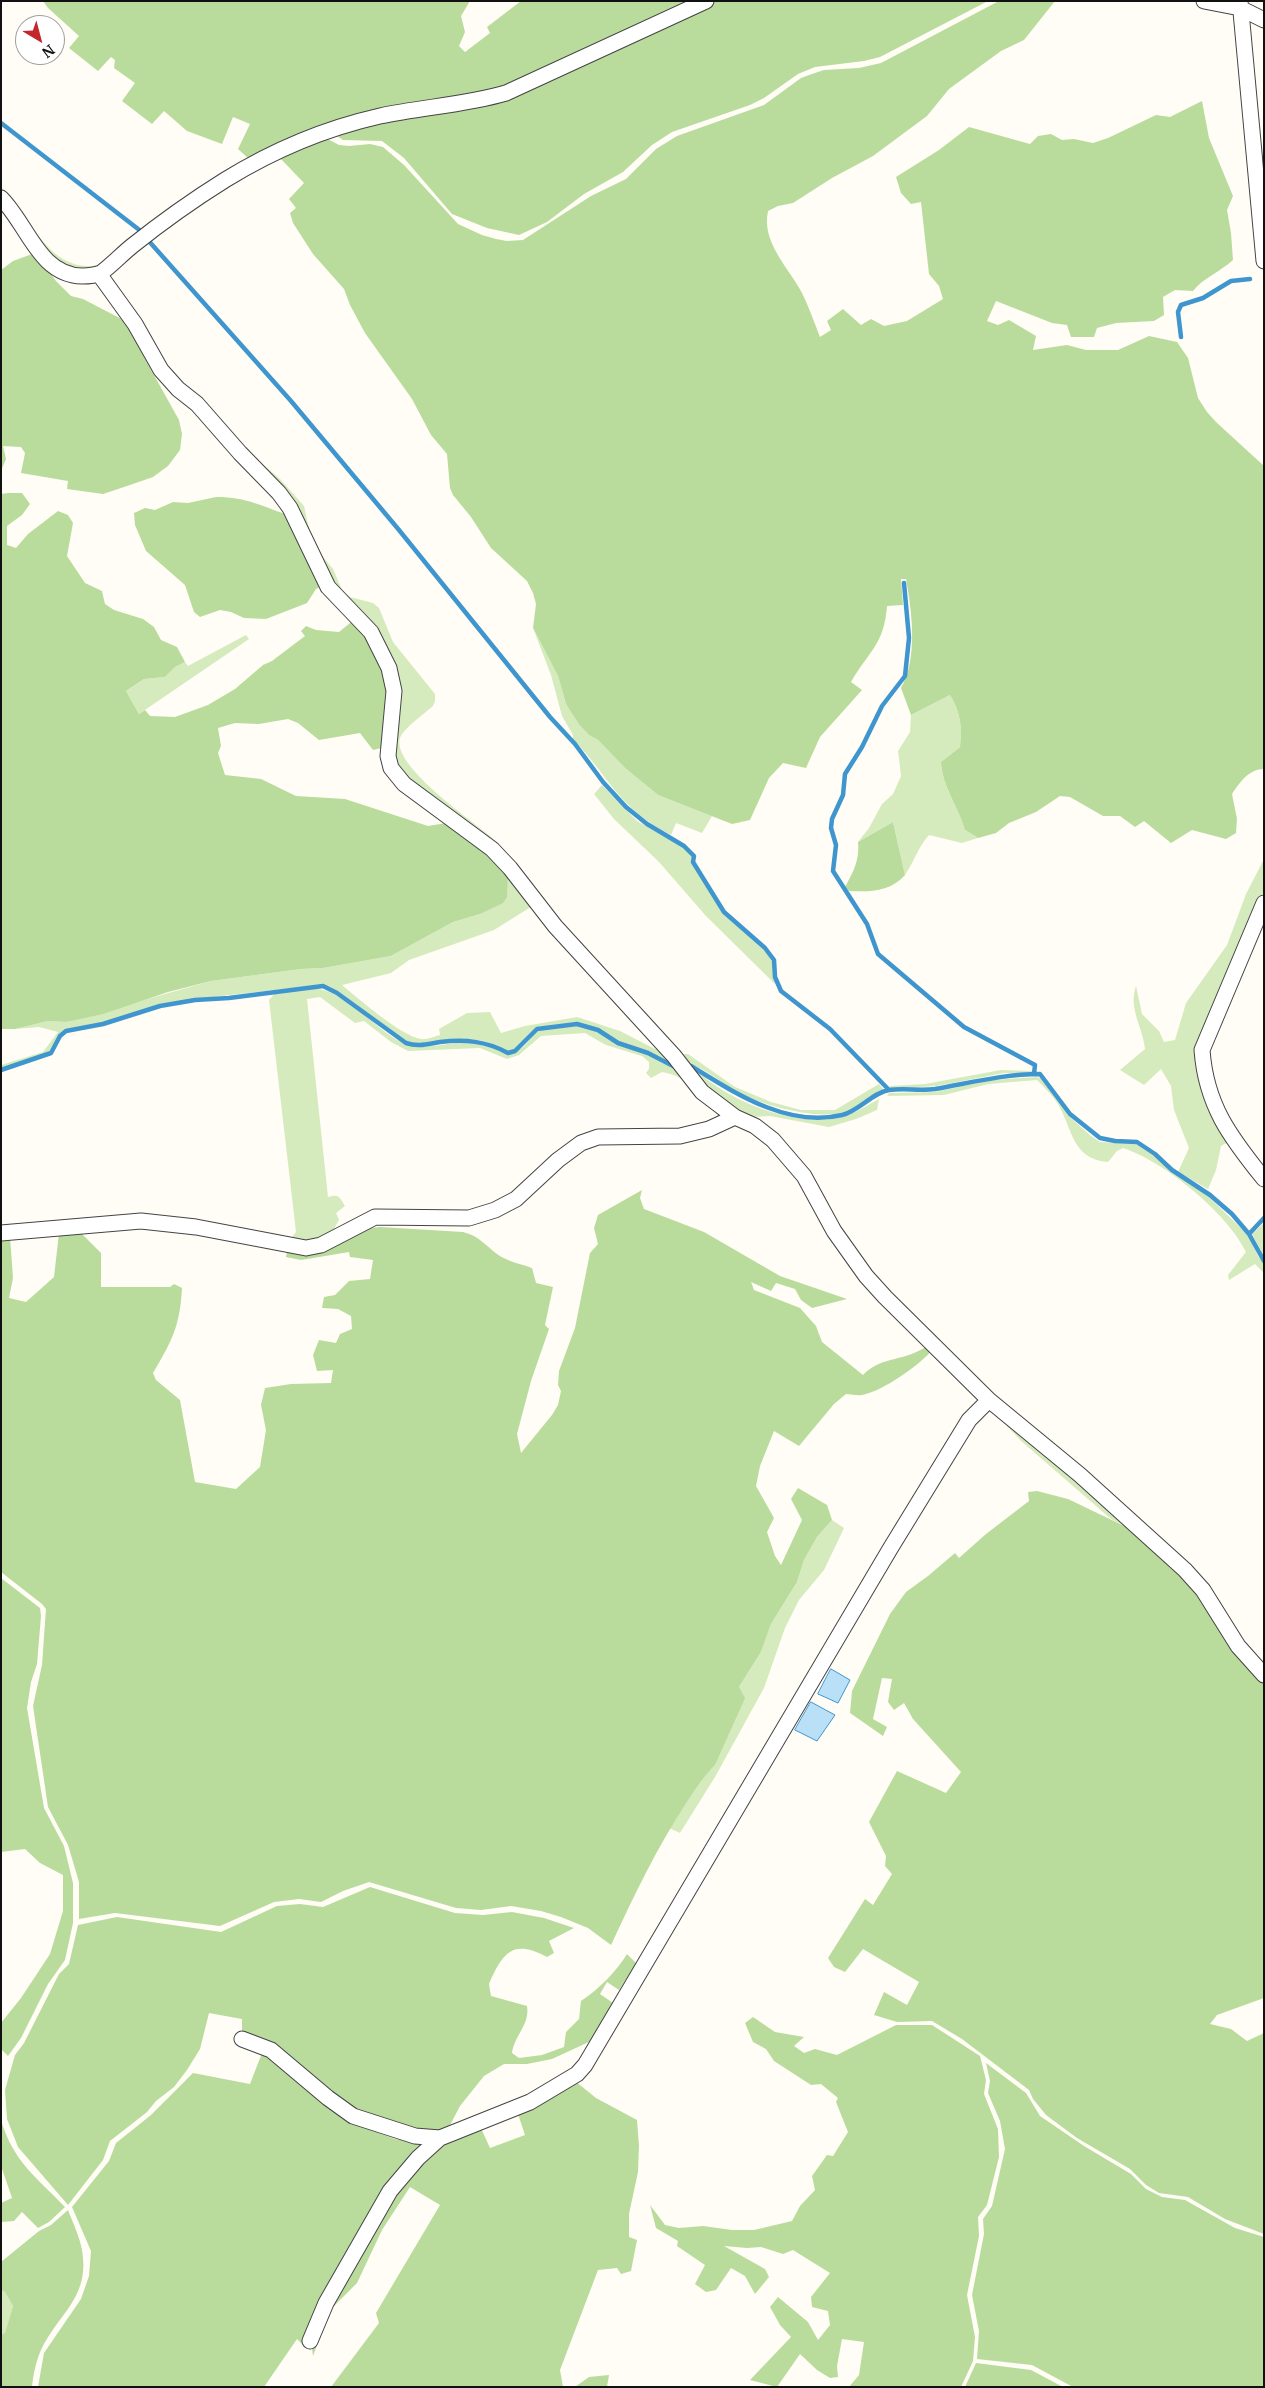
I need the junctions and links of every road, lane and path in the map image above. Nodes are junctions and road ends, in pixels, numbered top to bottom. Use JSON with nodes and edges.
{"nodes":[{"id":1,"x":706,"y":1,"type":"edge"},
{"id":2,"x":1204,"y":1,"type":"edge"},
{"id":3,"x":1240,"y":5,"type":"edge"},
{"id":4,"x":1264,"y":20,"type":"edge"},
{"id":5,"x":1,"y":198,"type":"edge"},
{"id":6,"x":1264,"y":262,"type":"edge"},
{"id":7,"x":99,"y":274,"type":"junction"},
{"id":8,"x":1264,"y":903,"type":"edge"},
{"id":9,"x":735,"y":1117,"type":"junction"},
{"id":10,"x":1264,"y":1179,"type":"edge"},
{"id":11,"x":1,"y":1234,"type":"edge"},
{"id":12,"x":989,"y":1400,"type":"junction"},
{"id":13,"x":1264,"y":1675,"type":"edge"},
{"id":14,"x":242,"y":2038,"type":"dead end"},
{"id":15,"x":440,"y":2138,"type":"junction"},
{"id":16,"x":310,"y":2341,"type":"dead end"}],
"edges":[{"from":1,"to":7,"type":"street"},
{"from":2,"to":3,"type":"street"},
{"from":3,"to":4,"type":"street"},
{"from":3,"to":6,"type":"street"},
{"from":5,"to":7,"type":"street"},
{"from":7,"to":9,"type":"street"},
{"from":8,"to":10,"type":"street"},
{"from":9,"to":11,"type":"street"},
{"from":9,"to":12,"type":"street"},
{"from":12,"to":13,"type":"street"},
{"from":12,"to":15,"type":"street"},
{"from":14,"to":15,"type":"street"},
{"from":15,"to":16,"type":"street"}]}
